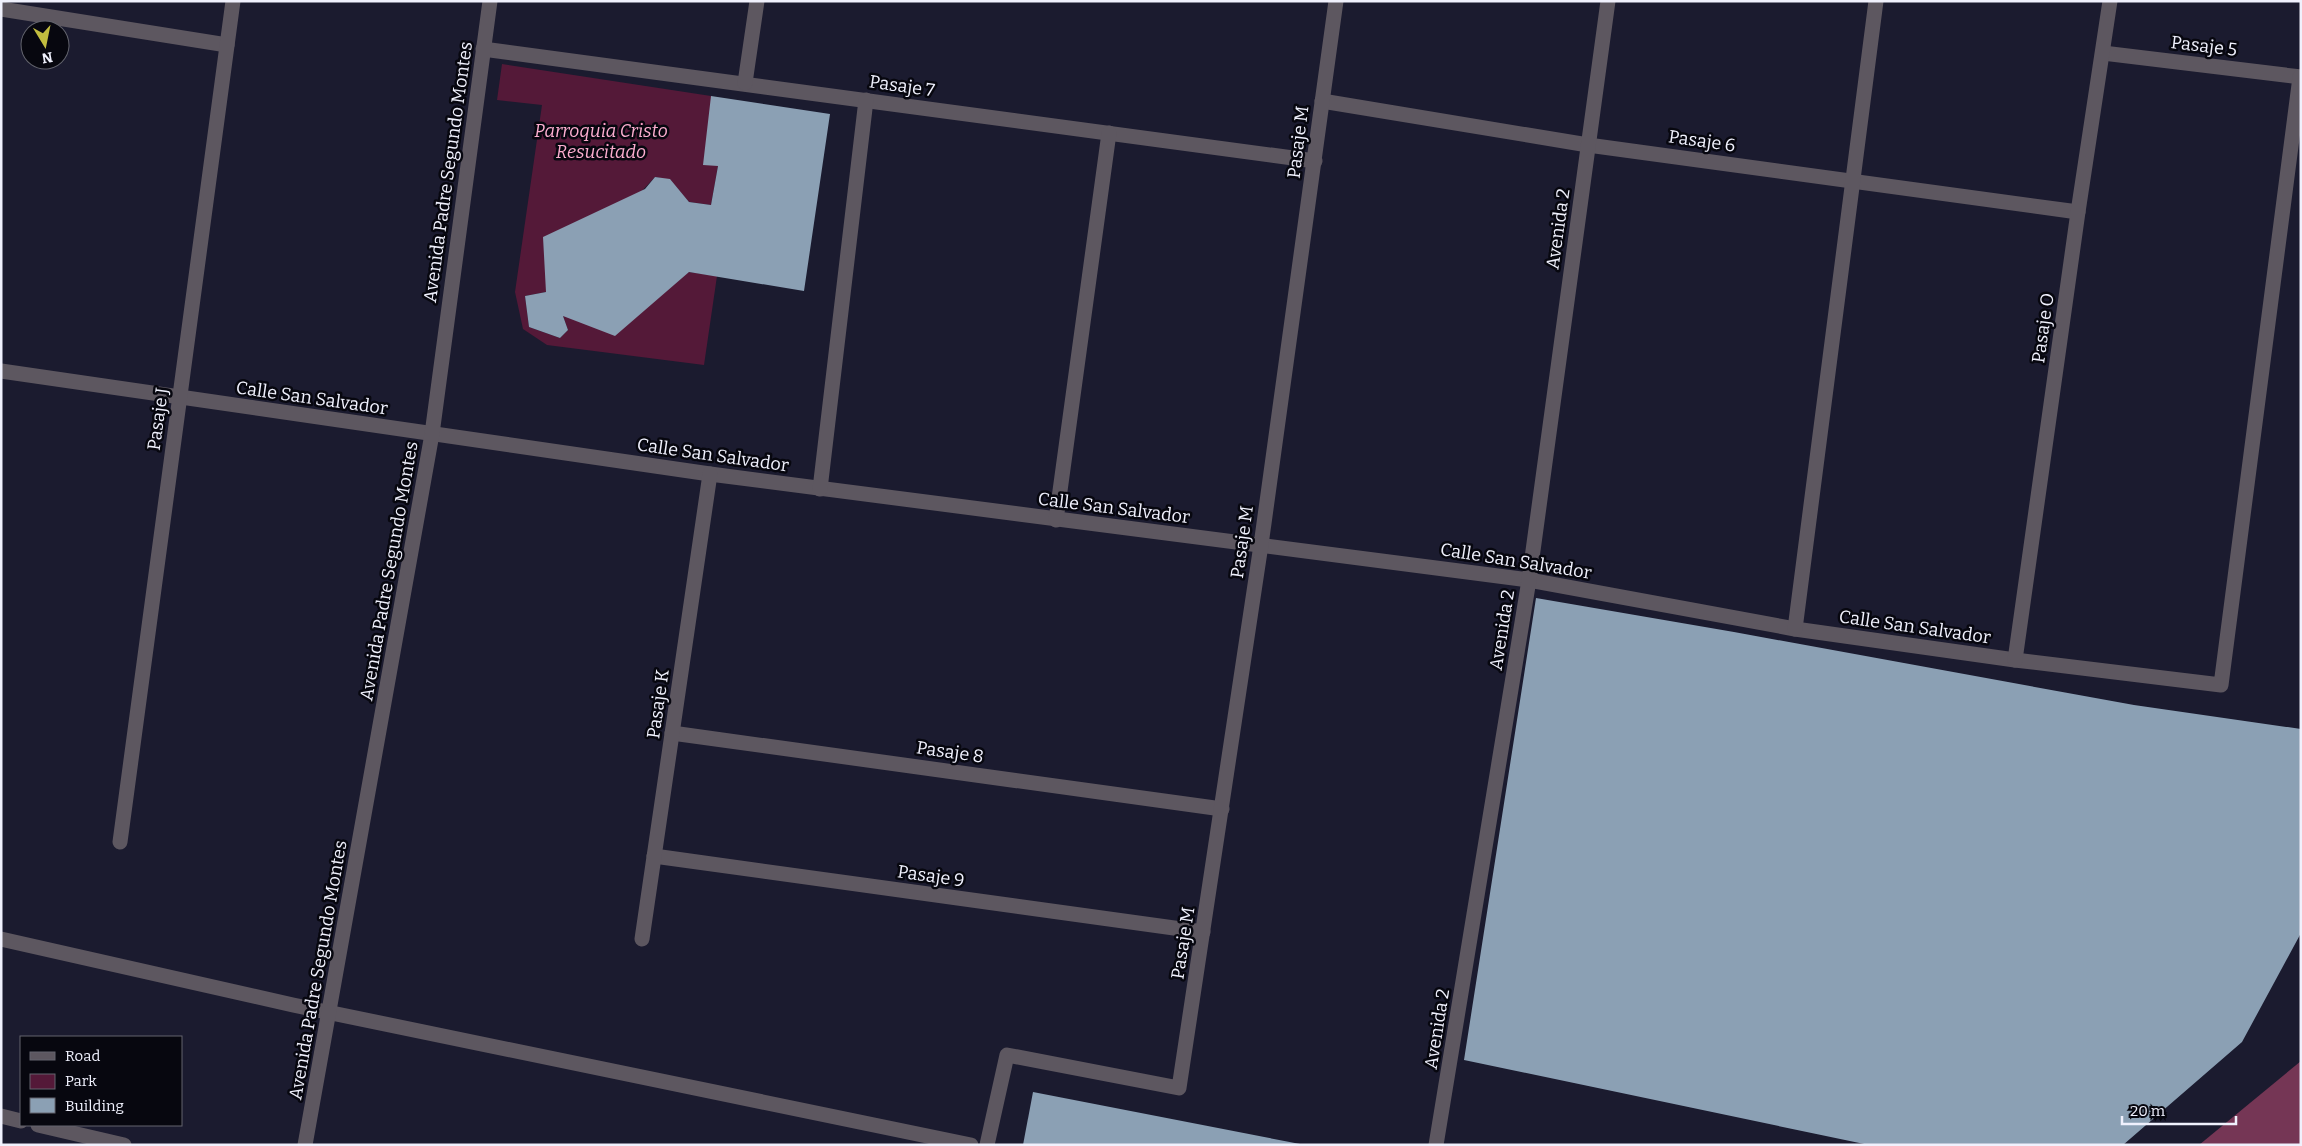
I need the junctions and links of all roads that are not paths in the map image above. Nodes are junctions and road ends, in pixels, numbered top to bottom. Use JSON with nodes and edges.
{"nodes":[{"id":1,"x":233,"y":1,"type":"edge"},
{"id":2,"x":490,"y":1,"type":"edge"},
{"id":3,"x":756,"y":1,"type":"edge"},
{"id":4,"x":1336,"y":1,"type":"edge"},
{"id":5,"x":1608,"y":1,"type":"edge"},
{"id":6,"x":1876,"y":1,"type":"edge"},
{"id":7,"x":2110,"y":1,"type":"edge"},
{"id":8,"x":1,"y":9,"type":"edge"},
{"id":9,"x":227,"y":45,"type":"junction"},
{"id":10,"x":483,"y":49,"type":"junction"},
{"id":11,"x":2103,"y":53,"type":"junction"},
{"id":12,"x":2301,"y":77,"type":"edge"},
{"id":13,"x":745,"y":83,"type":"junction"},
{"id":14,"x":866,"y":100,"type":"junction"},
{"id":15,"x":1322,"y":102,"type":"junction"},
{"id":16,"x":1109,"y":133,"type":"junction"},
{"id":17,"x":1588,"y":145,"type":"junction"},
{"id":18,"x":1315,"y":161,"type":"junction"},
{"id":19,"x":1853,"y":181,"type":"junction"},
{"id":20,"x":2078,"y":212,"type":"junction"},
{"id":21,"x":1,"y":371,"type":"edge"},
{"id":22,"x":179,"y":398,"type":"junction"},
{"id":23,"x":432,"y":434,"type":"junction"},
{"id":24,"x":710,"y":474,"type":"junction"},
{"id":25,"x":820,"y":488,"type":"junction"},
{"id":26,"x":1056,"y":520,"type":"junction"},
{"id":27,"x":1261,"y":545,"type":"junction"},
{"id":28,"x":1529,"y":580,"type":"junction"},
{"id":29,"x":1795,"y":629,"type":"junction"},
{"id":30,"x":2016,"y":660,"type":"junction"},
{"id":31,"x":672,"y":733,"type":"junction"},
{"id":32,"x":1222,"y":808,"type":"junction"},
{"id":33,"x":120,"y":842,"type":"dead end"},
{"id":34,"x":654,"y":856,"type":"junction"},
{"id":35,"x":1204,"y":932,"type":"junction"},
{"id":36,"x":1,"y":939,"type":"edge"},
{"id":37,"x":642,"y":940,"type":"dead end"},
{"id":38,"x":329,"y":1012,"type":"junction"},
{"id":39,"x":1,"y":1116,"type":"edge"},
{"id":40,"x":20,"y":1121,"type":"edge"},
{"id":41,"x":42,"y":1126,"type":"edge"},
{"id":42,"x":1436,"y":1144,"type":"edge"},
{"id":43,"x":124,"y":1145,"type":"edge"},
{"id":44,"x":305,"y":1145,"type":"edge"},
{"id":45,"x":971,"y":1145,"type":"edge"},
{"id":46,"x":987,"y":1145,"type":"edge"}],
"edges":[{"from":1,"to":9,"type":"street","name":"Pasaje J"},
{"from":2,"to":10,"type":"street","name":"Avenida Padre Segundo Montes"},
{"from":3,"to":13,"type":"street"},
{"from":4,"to":15,"type":"street","name":"Pasaje M"},
{"from":5,"to":17,"type":"street","name":"Avenida 2"},
{"from":6,"to":19,"type":"street"},
{"from":7,"to":11,"type":"street","name":"Pasaje O"},
{"from":8,"to":9,"type":"street"},
{"from":9,"to":22,"type":"street","name":"Pasaje J"},
{"from":10,"to":13,"type":"street","name":"Pasaje 7"},
{"from":10,"to":23,"type":"street","name":"Avenida Padre Segundo Montes"},
{"from":11,"to":12,"type":"street","name":"Pasaje 5"},
{"from":11,"to":20,"type":"street","name":"Pasaje O"},
{"from":12,"to":30,"type":"street","name":"Calle San Salvador"},
{"from":13,"to":14,"type":"street","name":"Pasaje 7"},
{"from":14,"to":16,"type":"street","name":"Pasaje 7"},
{"from":14,"to":25,"type":"street"},
{"from":15,"to":17,"type":"street","name":"Pasaje 6"},
{"from":15,"to":18,"type":"street","name":"Pasaje M"},
{"from":16,"to":18,"type":"street","name":"Pasaje 7"},
{"from":16,"to":26,"type":"street"},
{"from":17,"to":19,"type":"street","name":"Pasaje 6"},
{"from":17,"to":28,"type":"street","name":"Avenida 2"},
{"from":18,"to":27,"type":"street","name":"Pasaje M"},
{"from":19,"to":20,"type":"street","name":"Pasaje 6"},
{"from":19,"to":29,"type":"street"},
{"from":20,"to":30,"type":"street","name":"Pasaje O"},
{"from":21,"to":22,"type":"street","name":"Calle San Salvador"},
{"from":22,"to":23,"type":"street","name":"Calle San Salvador"},
{"from":22,"to":33,"type":"street","name":"Pasaje J"},
{"from":23,"to":24,"type":"street","name":"Calle San Salvador"},
{"from":23,"to":38,"type":"street","name":"Avenida Padre Segundo Montes"},
{"from":24,"to":25,"type":"street","name":"Calle San Salvador"},
{"from":24,"to":31,"type":"street","name":"Pasaje K"},
{"from":25,"to":26,"type":"street","name":"Calle San Salvador"},
{"from":26,"to":27,"type":"street","name":"Calle San Salvador"},
{"from":27,"to":28,"type":"street","name":"Calle San Salvador"},
{"from":27,"to":32,"type":"street","name":"Pasaje M"},
{"from":28,"to":29,"type":"street","name":"Calle San Salvador"},
{"from":28,"to":42,"type":"street","name":"Avenida 2"},
{"from":29,"to":30,"type":"street","name":"Calle San Salvador"},
{"from":31,"to":32,"type":"street","name":"Pasaje 8"},
{"from":31,"to":34,"type":"street","name":"Pasaje K"},
{"from":32,"to":35,"type":"street","name":"Pasaje M"},
{"from":34,"to":35,"type":"street","name":"Pasaje 9"},
{"from":34,"to":37,"type":"street","name":"Pasaje K"},
{"from":35,"to":46,"type":"street","name":"Pasaje M"},
{"from":36,"to":38,"type":"street"},
{"from":38,"to":44,"type":"street","name":"Avenida Padre Segundo Montes"},
{"from":38,"to":45,"type":"street"},
{"from":39,"to":40,"type":"street"},
{"from":41,"to":43,"type":"street"}]}
